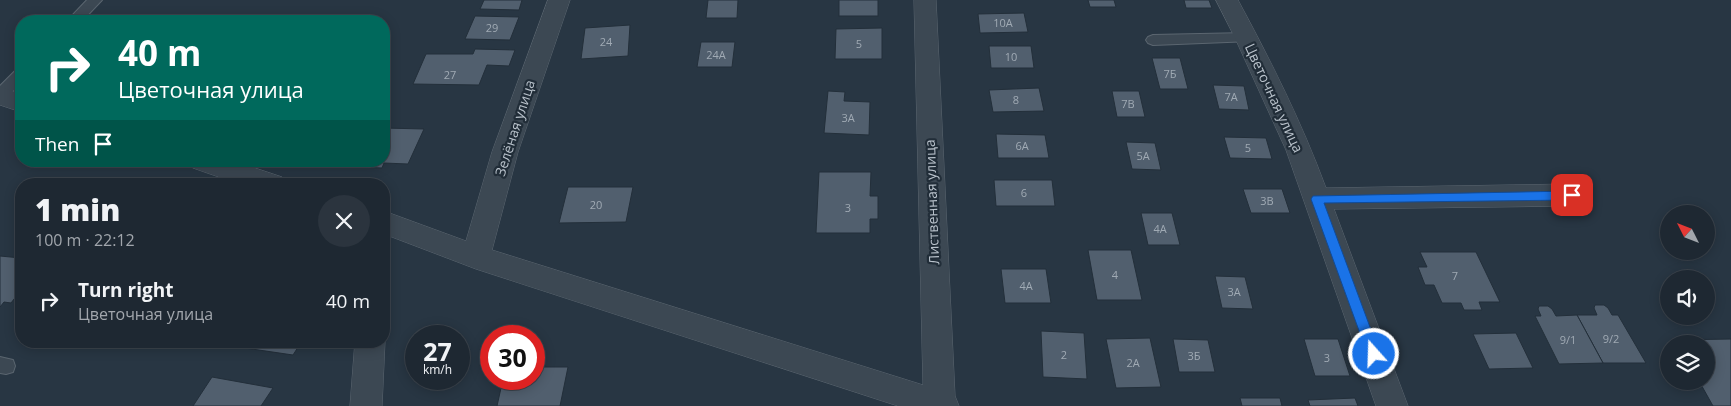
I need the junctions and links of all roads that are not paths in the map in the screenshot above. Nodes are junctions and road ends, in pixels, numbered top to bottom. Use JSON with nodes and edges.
{"nodes":[{"id":1,"x":95,"y":0,"type":"edge"},
{"id":2,"x":559,"y":0,"type":"edge"},
{"id":3,"x":925,"y":0,"type":"edge"},
{"id":4,"x":1226,"y":0,"type":"edge"},
{"id":5,"x":80,"y":15,"type":"edge"},
{"id":6,"x":1247,"y":38,"type":"junction"},
{"id":7,"x":1154,"y":40,"type":"dead end"},
{"id":8,"x":15,"y":80,"type":"edge"},
{"id":9,"x":0,"y":95,"type":"edge"},
{"id":10,"x":15,"y":101,"type":"edge"},
{"id":11,"x":220,"y":167,"type":"edge"},
{"id":12,"x":254,"y":178,"type":"edge"},
{"id":13,"x":1572,"y":195,"type":"dead end"},
{"id":14,"x":1317,"y":199,"type":"junction"},
{"id":15,"x":390,"y":224,"type":"edge"},
{"id":16,"x":476,"y":257,"type":"junction"},
{"id":17,"x":370,"y":348,"type":"edge"},
{"id":18,"x":366,"y":406,"type":"edge"},
{"id":19,"x":941,"y":406,"type":"edge"},
{"id":20,"x":1392,"y":406,"type":"edge"}],
"edges":[{"from":1,"to":5,"type":"lane"},
{"from":2,"to":16,"type":"street","name":"Зелёная улица"},
{"from":3,"to":19,"type":"street","name":"Лиственная улица"},
{"from":4,"to":6,"type":"street","name":"Цветочная улица"},
{"from":6,"to":7,"type":"lane"},
{"from":6,"to":14,"type":"street","name":"Цветочная улица"},
{"from":8,"to":9,"type":"lane"},
{"from":9,"to":10,"type":"street"},
{"from":11,"to":12,"type":"street"},
{"from":13,"to":14,"type":"street"},
{"from":14,"to":20,"type":"street","name":"Цветочная улица"},
{"from":15,"to":16,"type":"street"},
{"from":16,"to":19,"type":"street"},
{"from":17,"to":18,"type":"street"}]}
